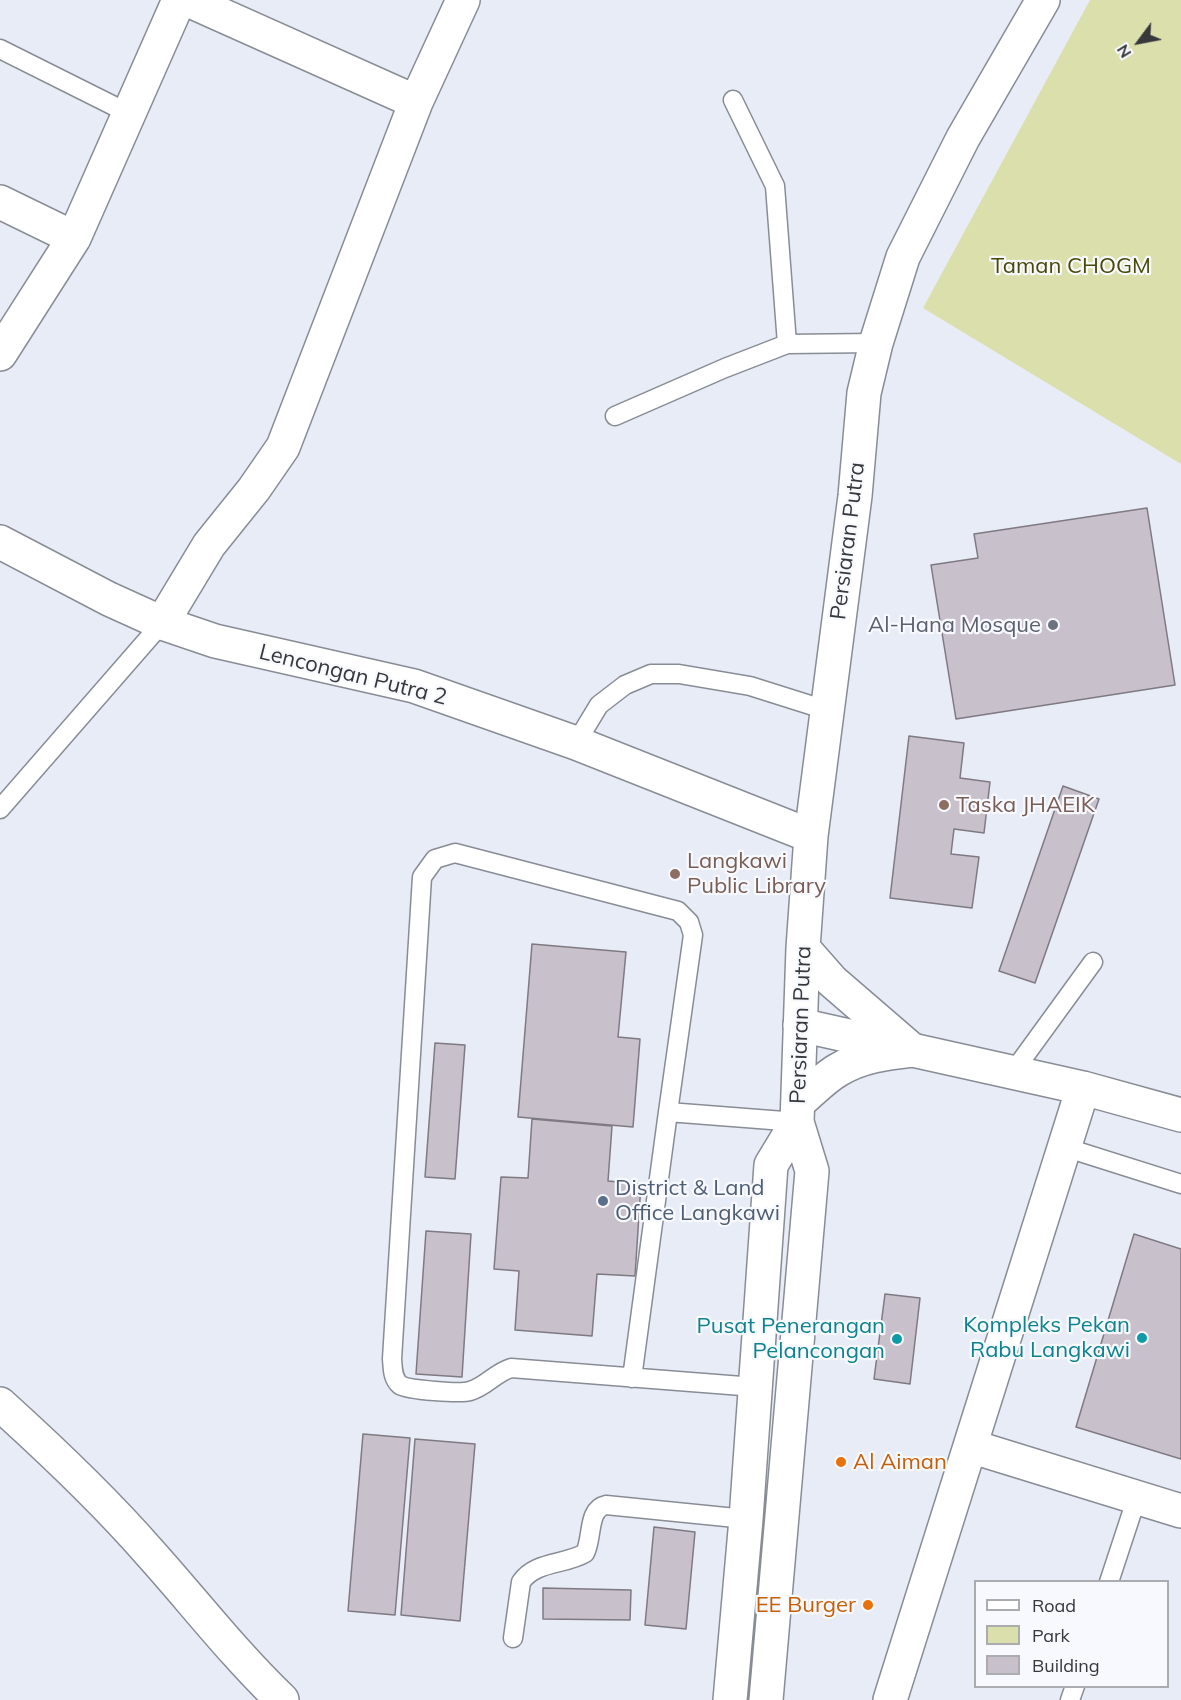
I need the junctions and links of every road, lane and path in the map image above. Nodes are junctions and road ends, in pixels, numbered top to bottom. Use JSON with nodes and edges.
{"nodes":[{"id":1,"x":180,"y":0,"type":"edge"},
{"id":2,"x":188,"y":0,"type":"edge"},
{"id":3,"x":463,"y":0,"type":"edge"},
{"id":4,"x":1043,"y":0,"type":"edge"},
{"id":5,"x":0,"y":49,"type":"edge"},
{"id":6,"x":733,"y":100,"type":"dead end"},
{"id":7,"x":416,"y":102,"type":"junction"},
{"id":8,"x":128,"y":113,"type":"junction"},
{"id":9,"x":0,"y":202,"type":"edge"},
{"id":10,"x":74,"y":238,"type":"junction"},
{"id":11,"x":876,"y":343,"type":"junction"},
{"id":12,"x":787,"y":344,"type":"junction"},
{"id":13,"x":0,"y":354,"type":"edge"},
{"id":14,"x":615,"y":416,"type":"dead end"},
{"id":15,"x":2,"y":548,"type":"edge"},
{"id":16,"x":162,"y":623,"type":"junction"},
{"id":17,"x":826,"y":710,"type":"junction"},
{"id":18,"x":576,"y":743,"type":"junction"},
{"id":19,"x":0,"y":809,"type":"edge"},
{"id":20,"x":812,"y":836,"type":"junction"},
{"id":21,"x":803,"y":948,"type":"junction"},
{"id":22,"x":1093,"y":962,"type":"dead end"},
{"id":23,"x":800,"y":1025,"type":"junction"},
{"id":24,"x":912,"y":1050,"type":"junction"},
{"id":25,"x":1013,"y":1072,"type":"junction"},
{"id":26,"x":1083,"y":1088,"type":"junction"},
{"id":27,"x":668,"y":1112,"type":"junction"},
{"id":28,"x":797,"y":1113,"type":"junction"},
{"id":29,"x":1181,"y":1116,"type":"edge"},
{"id":30,"x":1064,"y":1147,"type":"junction"},
{"id":31,"x":1181,"y":1184,"type":"edge"},
{"id":32,"x":632,"y":1378,"type":"junction"},
{"id":33,"x":755,"y":1387,"type":"junction"},
{"id":34,"x":0,"y":1404,"type":"edge"},
{"id":35,"x":970,"y":1446,"type":"junction"},
{"id":36,"x":1137,"y":1497,"type":"junction"},
{"id":37,"x":1181,"y":1510,"type":"edge"},
{"id":38,"x":746,"y":1519,"type":"junction"},
{"id":39,"x":1109,"y":1580,"type":"edge"},
{"id":40,"x":513,"y":1638,"type":"dead end"},
{"id":41,"x":282,"y":1700,"type":"edge"},
{"id":42,"x":730,"y":1700,"type":"edge"},
{"id":43,"x":766,"y":1700,"type":"edge"},
{"id":44,"x":890,"y":1700,"type":"edge"}],
"edges":[{"from":1,"to":8,"type":"street"},
{"from":2,"to":7,"type":"street"},
{"from":3,"to":7,"type":"street"},
{"from":4,"to":11,"type":"street","name":"Persiaran Putra"},
{"from":5,"to":8,"type":"lane"},
{"from":6,"to":12,"type":"lane"},
{"from":7,"to":16,"type":"street"},
{"from":8,"to":10,"type":"street"},
{"from":9,"to":10,"type":"street"},
{"from":10,"to":13,"type":"street"},
{"from":11,"to":12,"type":"lane"},
{"from":11,"to":17,"type":"street","name":"Persiaran Putra"},
{"from":12,"to":14,"type":"lane"},
{"from":15,"to":16,"type":"street","name":"Lencongan Putra 2"},
{"from":16,"to":18,"type":"street","name":"Lencongan Putra 2"},
{"from":16,"to":19,"type":"lane"},
{"from":17,"to":18,"type":"lane"},
{"from":17,"to":20,"type":"street","name":"Persiaran Putra"},
{"from":18,"to":20,"type":"street","name":"Lencongan Putra 2"},
{"from":20,"to":21,"type":"street","name":"Persiaran Putra"},
{"from":21,"to":23,"type":"street","name":"Persiaran Putra"},
{"from":21,"to":24,"type":"street"},
{"from":22,"to":25,"type":"lane"},
{"from":23,"to":24,"type":"street"},
{"from":23,"to":28,"type":"street","name":"Persiaran Putra"},
{"from":24,"to":25,"type":"street"},
{"from":24,"to":28,"type":"street"},
{"from":25,"to":26,"type":"street"},
{"from":26,"to":29,"type":"street"},
{"from":26,"to":30,"type":"street"},
{"from":27,"to":28,"type":"lane"},
{"from":27,"to":32,"type":"lane"},
{"from":27,"to":32,"type":"lane"},
{"from":28,"to":33,"type":"street","name":"Persiaran Putra"},
{"from":28,"to":43,"type":"street","name":"Persiaran Putra"},
{"from":30,"to":31,"type":"lane"},
{"from":30,"to":35,"type":"street"},
{"from":32,"to":33,"type":"lane"},
{"from":33,"to":38,"type":"street","name":"Persiaran Putra"},
{"from":34,"to":41,"type":"street"},
{"from":35,"to":36,"type":"street"},
{"from":35,"to":44,"type":"street"},
{"from":36,"to":37,"type":"street"},
{"from":36,"to":39,"type":"lane"},
{"from":38,"to":40,"type":"lane"},
{"from":38,"to":42,"type":"street","name":"Persiaran Putra"}]}
